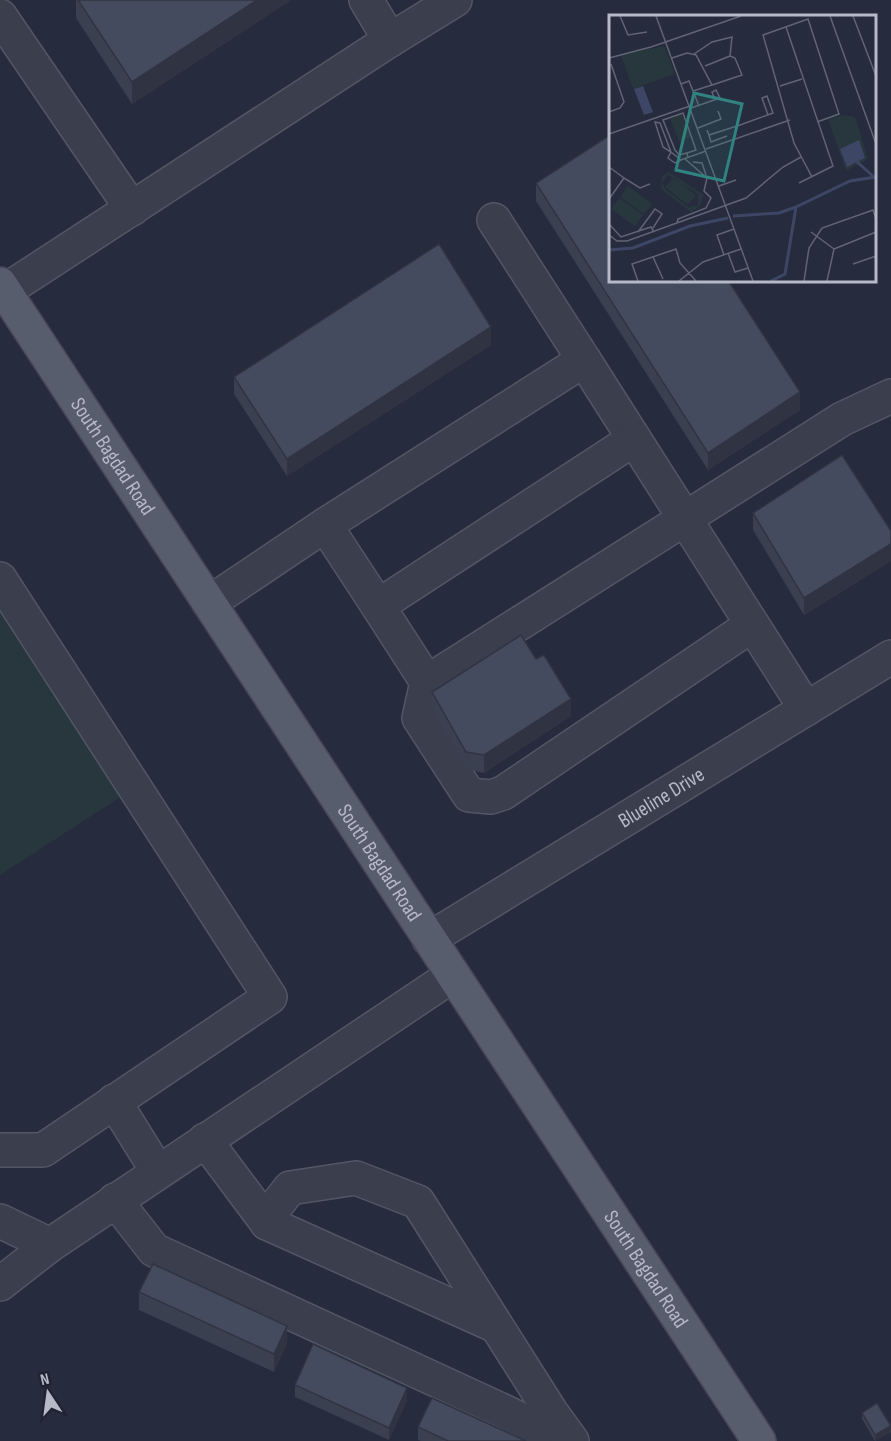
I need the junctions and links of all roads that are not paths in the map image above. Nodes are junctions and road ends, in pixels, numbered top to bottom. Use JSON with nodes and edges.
{"nodes":[{"id":1,"x":366,"y":0,"type":"edge"},
{"id":2,"x":455,"y":0,"type":"edge"},
{"id":3,"x":0,"y":16,"type":"edge"},
{"id":4,"x":390,"y":40,"type":"junction"},
{"id":5,"x":132,"y":209,"type":"junction"},
{"id":6,"x":494,"y":220,"type":"dead end"},
{"id":7,"x":3,"y":288,"type":"edge"},
{"id":8,"x":584,"y":360,"type":"junction"},
{"id":9,"x":891,"y":396,"type":"edge"},
{"id":10,"x":634,"y":439,"type":"junction"},
{"id":11,"x":685,"y":519,"type":"junction"},
{"id":12,"x":325,"y":525,"type":"junction"},
{"id":13,"x":0,"y":579,"type":"edge"},
{"id":14,"x":209,"y":603,"type":"junction"},
{"id":15,"x":378,"y":606,"type":"junction"},
{"id":16,"x":752,"y":625,"type":"junction"},
{"id":17,"x":891,"y":657,"type":"edge"},
{"id":18,"x":427,"y":682,"type":"junction"},
{"id":19,"x":806,"y":709,"type":"junction"},
{"id":20,"x":429,"y":939,"type":"junction"},
{"id":21,"x":453,"y":975,"type":"junction"},
{"id":22,"x":114,"y":1101,"type":"junction"},
{"id":23,"x":205,"y":1140,"type":"junction"},
{"id":24,"x":0,"y":1150,"type":"edge"},
{"id":25,"x":158,"y":1172,"type":"junction"},
{"id":26,"x":115,"y":1200,"type":"junction"},
{"id":27,"x":0,"y":1221,"type":"edge"},
{"id":28,"x":267,"y":1223,"type":"junction"},
{"id":29,"x":50,"y":1245,"type":"junction"},
{"id":30,"x":0,"y":1284,"type":"edge"},
{"id":31,"x":496,"y":1326,"type":"junction"},
{"id":32,"x":564,"y":1441,"type":"edge"},
{"id":33,"x":572,"y":1441,"type":"edge"},
{"id":34,"x":759,"y":1441,"type":"edge"}],
"edges":[{"from":1,"to":4,"type":"street"},
{"from":2,"to":4,"type":"street"},
{"from":3,"to":5,"type":"street"},
{"from":4,"to":5,"type":"street"},
{"from":5,"to":7,"type":"street"},
{"from":6,"to":8,"type":"street"},
{"from":7,"to":14,"type":"main road","name":"South Bagdad Road"},
{"from":8,"to":10,"type":"street"},
{"from":8,"to":12,"type":"street"},
{"from":9,"to":11,"type":"street"},
{"from":10,"to":11,"type":"street"},
{"from":10,"to":15,"type":"street"},
{"from":11,"to":16,"type":"street"},
{"from":11,"to":18,"type":"street"},
{"from":12,"to":14,"type":"street"},
{"from":12,"to":15,"type":"street"},
{"from":13,"to":22,"type":"street"},
{"from":14,"to":20,"type":"main road","name":"South Bagdad Road"},
{"from":15,"to":18,"type":"street"},
{"from":16,"to":18,"type":"street"},
{"from":16,"to":19,"type":"street"},
{"from":17,"to":19,"type":"street","name":"Blueline Drive"},
{"from":19,"to":20,"type":"street","name":"Blueline Drive"},
{"from":20,"to":21,"type":"main road","name":"South Bagdad Road"},
{"from":21,"to":23,"type":"street"},
{"from":21,"to":34,"type":"main road","name":"South Bagdad Road"},
{"from":22,"to":24,"type":"street"},
{"from":22,"to":25,"type":"street"},
{"from":23,"to":25,"type":"street"},
{"from":23,"to":28,"type":"street"},
{"from":25,"to":26,"type":"street"},
{"from":26,"to":29,"type":"street"},
{"from":26,"to":32,"type":"street"},
{"from":27,"to":29,"type":"street"},
{"from":28,"to":31,"type":"street"},
{"from":28,"to":31,"type":"street"},
{"from":29,"to":30,"type":"street"},
{"from":31,"to":33,"type":"street"}]}
